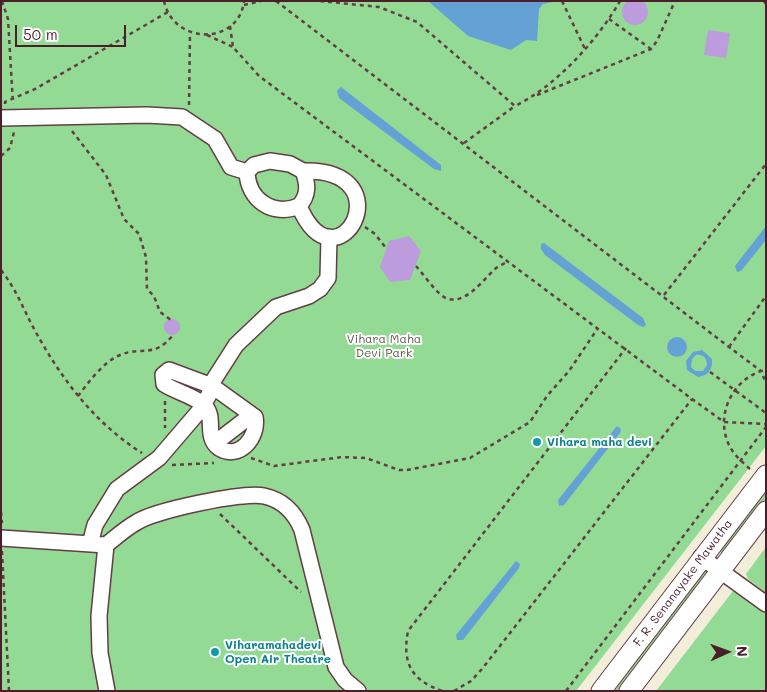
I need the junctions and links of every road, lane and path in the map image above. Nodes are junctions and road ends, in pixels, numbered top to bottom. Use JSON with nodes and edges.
{"nodes":[{"id":1,"x":2,"y":1,"type":"edge"},
{"id":2,"x":164,"y":1,"type":"edge"},
{"id":3,"x":261,"y":1,"type":"edge"},
{"id":4,"x":276,"y":1,"type":"edge"},
{"id":5,"x":320,"y":1,"type":"edge"},
{"id":6,"x":562,"y":1,"type":"edge"},
{"id":7,"x":620,"y":1,"type":"edge"},
{"id":8,"x":675,"y":1,"type":"edge"},
{"id":9,"x":244,"y":3,"type":"edge"},
{"id":10,"x":168,"y":12,"type":"junction"},
{"id":11,"x":609,"y":19,"type":"junction"},
{"id":12,"x":230,"y":26,"type":"junction"},
{"id":13,"x":190,"y":33,"type":"junction"},
{"id":14,"x":206,"y":35,"type":"junction"},
{"id":15,"x":233,"y":47,"type":"junction"},
{"id":16,"x":651,"y":48,"type":"junction"},
{"id":17,"x":585,"y":49,"type":"junction"},
{"id":18,"x":533,"y":97,"type":"junction"},
{"id":19,"x":12,"y":99,"type":"junction"},
{"id":20,"x":514,"y":106,"type":"junction"},
{"id":21,"x":6,"y":118,"type":"edge"},
{"id":22,"x":60,"y":118,"type":"junction"},
{"id":23,"x":189,"y":122,"type":"junction"},
{"id":24,"x":464,"y":143,"type":"junction"},
{"id":25,"x":1,"y":156,"type":"edge"},
{"id":26,"x":766,"y":164,"type":"edge"},
{"id":27,"x":303,"y":171,"type":"junction"},
{"id":28,"x":247,"y":172,"type":"junction"},
{"id":29,"x":299,"y":206,"type":"junction"},
{"id":30,"x":356,"y":221,"type":"junction"},
{"id":31,"x":329,"y":237,"type":"junction"},
{"id":32,"x":386,"y":248,"type":"dead end"},
{"id":33,"x":508,"y":261,"type":"junction"},
{"id":34,"x":416,"y":266,"type":"dead end"},
{"id":35,"x":1,"y":270,"type":"edge"},
{"id":36,"x":664,"y":296,"type":"junction"},
{"id":37,"x":766,"y":296,"type":"edge"},
{"id":38,"x":171,"y":320,"type":"dead end"},
{"id":39,"x":598,"y":328,"type":"junction"},
{"id":40,"x":173,"y":335,"type":"dead end"},
{"id":41,"x":729,"y":347,"type":"junction"},
{"id":42,"x":626,"y":348,"type":"junction"},
{"id":43,"x":766,"y":370,"type":"edge"},
{"id":44,"x":762,"y":371,"type":"junction"},
{"id":45,"x":710,"y":372,"type":"dead end"},
{"id":46,"x":766,"y":382,"type":"edge"},
{"id":47,"x":164,"y":384,"type":"junction"},
{"id":48,"x":212,"y":386,"type":"junction"},
{"id":49,"x":735,"y":389,"type":"junction"},
{"id":50,"x":78,"y":396,"type":"junction"},
{"id":51,"x":692,"y":398,"type":"junction"},
{"id":52,"x":204,"y":404,"type":"junction"},
{"id":53,"x":766,"y":413,"type":"edge"},
{"id":54,"x":255,"y":418,"type":"junction"},
{"id":55,"x":724,"y":422,"type":"junction"},
{"id":56,"x":766,"y":425,"type":"edge"},
{"id":57,"x":214,"y":444,"type":"junction"},
{"id":58,"x":160,"y":455,"type":"junction"},
{"id":59,"x":245,"y":459,"type":"dead end"},
{"id":60,"x":741,"y":461,"type":"junction"},
{"id":61,"x":221,"y":463,"type":"dead end"},
{"id":62,"x":764,"y":477,"type":"edge"},
{"id":63,"x":208,"y":503,"type":"junction"},
{"id":64,"x":766,"y":511,"type":"edge"},
{"id":65,"x":1,"y":512,"type":"edge"},
{"id":66,"x":2,"y":538,"type":"edge"},
{"id":67,"x":90,"y":544,"type":"junction"},
{"id":68,"x":106,"y":545,"type":"junction"},
{"id":69,"x":701,"y":557,"type":"junction"},
{"id":70,"x":719,"y":570,"type":"junction"},
{"id":71,"x":766,"y":604,"type":"edge"},
{"id":72,"x":320,"y":610,"type":"junction"},
{"id":73,"x":9,"y":691,"type":"edge"},
{"id":74,"x":107,"y":691,"type":"edge"},
{"id":75,"x":358,"y":691,"type":"edge"},
{"id":76,"x":442,"y":691,"type":"edge"},
{"id":77,"x":454,"y":691,"type":"edge"},
{"id":78,"x":566,"y":691,"type":"edge"},
{"id":79,"x":601,"y":691,"type":"edge"},
{"id":80,"x":629,"y":691,"type":"edge"}],
"edges":[{"from":1,"to":19,"type":"path"},
{"from":2,"to":10,"type":"path"},
{"from":3,"to":9,"type":"path"},
{"from":4,"to":24,"type":"path"},
{"from":5,"to":20,"type":"path"},
{"from":6,"to":17,"type":"path"},
{"from":7,"to":11,"type":"path"},
{"from":8,"to":16,"type":"path"},
{"from":9,"to":12,"type":"path"},
{"from":10,"to":13,"type":"path"},
{"from":10,"to":19,"type":"path"},
{"from":11,"to":16,"type":"path"},
{"from":11,"to":17,"type":"path"},
{"from":12,"to":14,"type":"path"},
{"from":12,"to":15,"type":"path"},
{"from":13,"to":14,"type":"path"},
{"from":13,"to":23,"type":"path"},
{"from":14,"to":15,"type":"path"},
{"from":15,"to":33,"type":"path"},
{"from":16,"to":18,"type":"path"},
{"from":17,"to":18,"type":"path"},
{"from":18,"to":20,"type":"path"},
{"from":19,"to":21,"type":"path"},
{"from":19,"to":21,"type":"path"},
{"from":20,"to":24,"type":"path"},
{"from":21,"to":22,"type":"lane"},
{"from":21,"to":25,"type":"path"},
{"from":22,"to":23,"type":"lane"},
{"from":22,"to":38,"type":"path"},
{"from":23,"to":28,"type":"lane"},
{"from":24,"to":36,"type":"path"},
{"from":26,"to":36,"type":"path"},
{"from":27,"to":28,"type":"lane"},
{"from":27,"to":29,"type":"lane"},
{"from":27,"to":30,"type":"lane"},
{"from":28,"to":29,"type":"lane"},
{"from":29,"to":31,"type":"lane"},
{"from":30,"to":31,"type":"lane"},
{"from":30,"to":32,"type":"path"},
{"from":31,"to":48,"type":"lane"},
{"from":33,"to":34,"type":"path"},
{"from":33,"to":39,"type":"path"},
{"from":35,"to":50,"type":"path"},
{"from":36,"to":41,"type":"path"},
{"from":37,"to":41,"type":"path"},
{"from":39,"to":42,"type":"path"},
{"from":39,"to":59,"type":"path"},
{"from":40,"to":50,"type":"path"},
{"from":41,"to":44,"type":"path"},
{"from":42,"to":51,"type":"path"},
{"from":42,"to":76,"type":"path"},
{"from":43,"to":44,"type":"path"},
{"from":44,"to":46,"type":"path"},
{"from":44,"to":49,"type":"path"},
{"from":45,"to":49,"type":"path"},
{"from":47,"to":48,"type":"lane"},
{"from":47,"to":52,"type":"lane"},
{"from":47,"to":58,"type":"path"},
{"from":48,"to":52,"type":"lane"},
{"from":48,"to":54,"type":"lane"},
{"from":49,"to":53,"type":"path"},
{"from":49,"to":55,"type":"path"},
{"from":50,"to":58,"type":"path"},
{"from":51,"to":55,"type":"path"},
{"from":51,"to":77,"type":"path"},
{"from":52,"to":57,"type":"lane"},
{"from":52,"to":58,"type":"lane"},
{"from":54,"to":57,"type":"lane"},
{"from":54,"to":57,"type":"lane"},
{"from":55,"to":56,"type":"path"},
{"from":55,"to":60,"type":"path"},
{"from":56,"to":60,"type":"path"},
{"from":58,"to":61,"type":"path"},
{"from":58,"to":67,"type":"lane"},
{"from":60,"to":62,"type":"path"},
{"from":60,"to":78,"type":"path"},
{"from":62,"to":69,"type":"main road","name":"F. R. Senanayake Mawatha"},
{"from":63,"to":68,"type":"lane"},
{"from":63,"to":72,"type":"path"},
{"from":63,"to":72,"type":"lane"},
{"from":64,"to":70,"type":"main road","name":"F. R. Senanayake Mawatha"},
{"from":65,"to":66,"type":"path"},
{"from":66,"to":67,"type":"lane"},
{"from":66,"to":73,"type":"path"},
{"from":67,"to":68,"type":"lane"},
{"from":68,"to":74,"type":"lane"},
{"from":69,"to":70,"type":"lane"},
{"from":69,"to":79,"type":"main road","name":"F. R. Senanayake Mawatha"},
{"from":70,"to":71,"type":"lane"},
{"from":70,"to":80,"type":"main road","name":"F. R. Senanayake Mawatha"},
{"from":72,"to":75,"type":"lane"}]}
